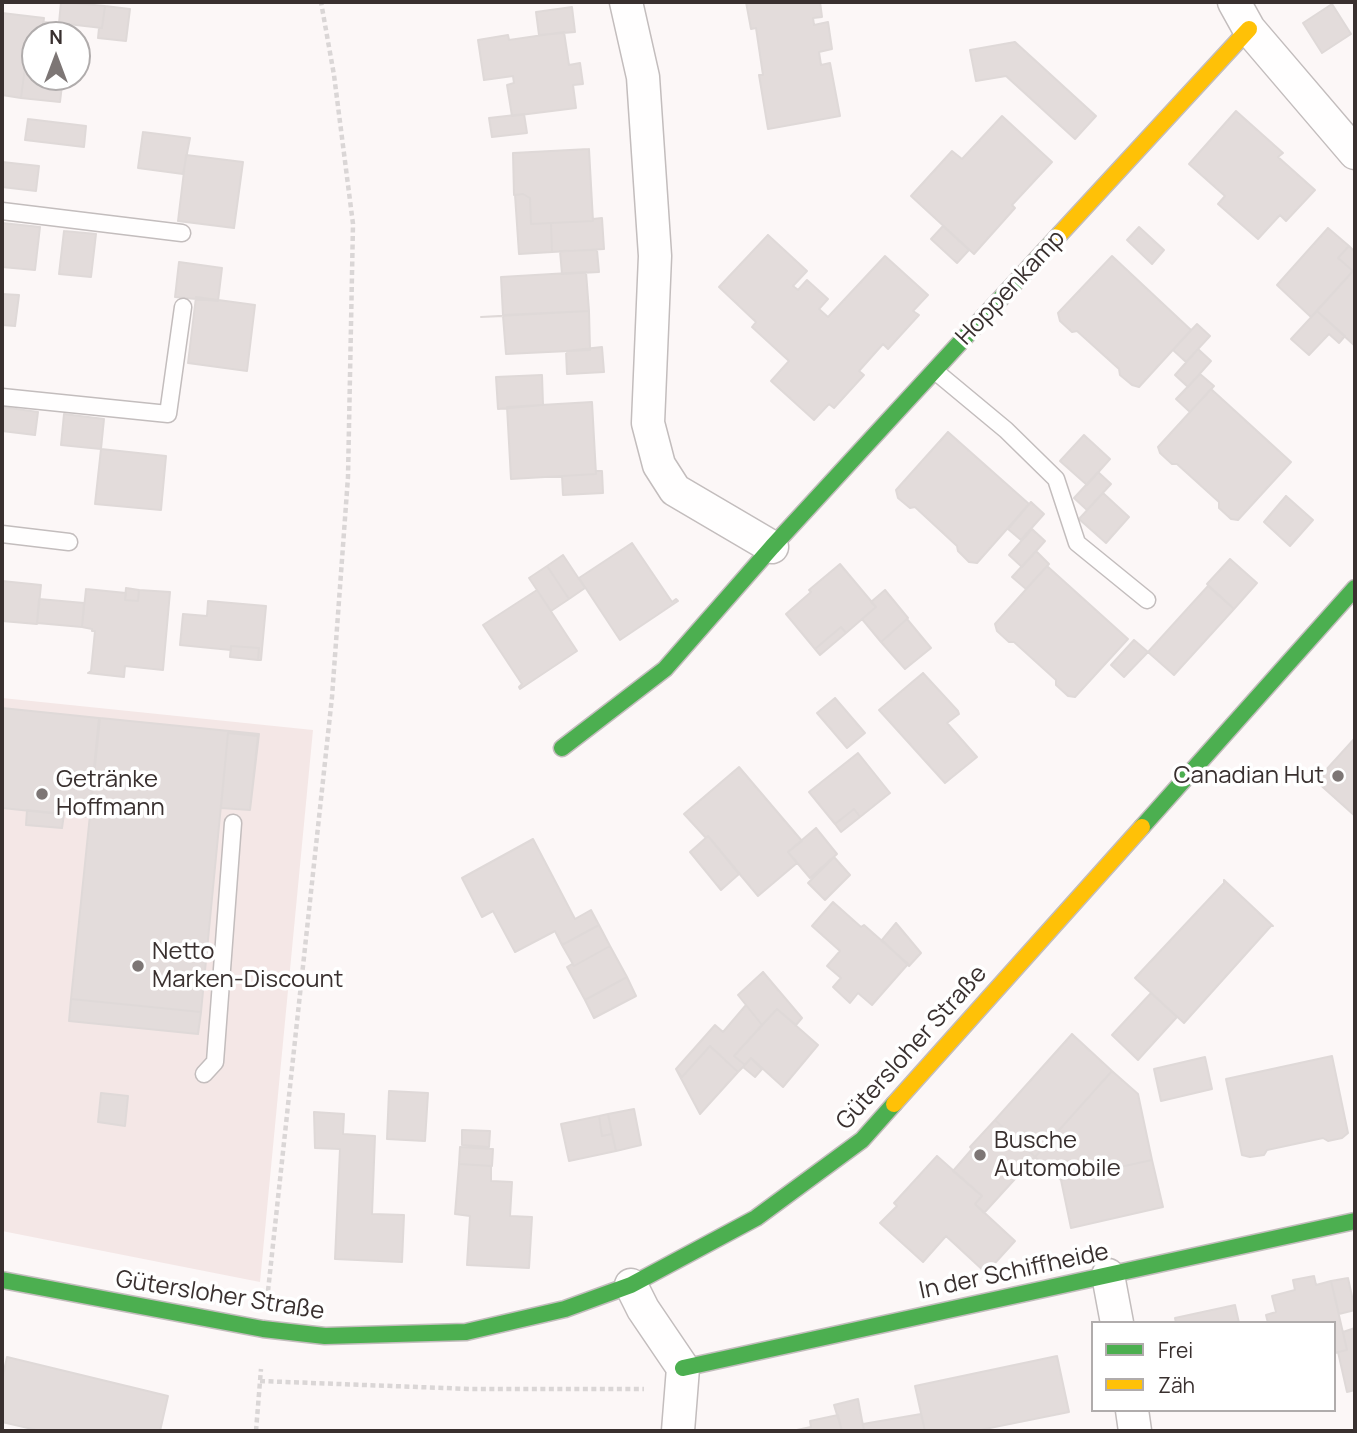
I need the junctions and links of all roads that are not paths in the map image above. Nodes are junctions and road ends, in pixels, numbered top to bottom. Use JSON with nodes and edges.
{"nodes":[{"id":1,"x":626,"y":2,"type":"edge"},
{"id":2,"x":1234,"y":2,"type":"edge"},
{"id":3,"x":1249,"y":29,"type":"junction"},
{"id":4,"x":1355,"y":153,"type":"edge"},
{"id":5,"x":2,"y":211,"type":"edge"},
{"id":6,"x":182,"y":233,"type":"dead end"},
{"id":7,"x":183,"y":307,"type":"dead end"},
{"id":8,"x":934,"y":371,"type":"junction"},
{"id":9,"x":2,"y":397,"type":"edge"},
{"id":10,"x":2,"y":534,"type":"edge"},
{"id":11,"x":69,"y":542,"type":"dead end"},
{"id":12,"x":772,"y":547,"type":"junction"},
{"id":13,"x":1355,"y":588,"type":"edge"},
{"id":14,"x":1147,"y":600,"type":"dead end"},
{"id":15,"x":562,"y":748,"type":"dead end"},
{"id":16,"x":233,"y":823,"type":"dead end"},
{"id":17,"x":204,"y":1074,"type":"dead end"},
{"id":18,"x":1355,"y":1221,"type":"edge"},
{"id":19,"x":1108,"y":1275,"type":"junction"},
{"id":20,"x":2,"y":1280,"type":"edge"},
{"id":21,"x":631,"y":1285,"type":"junction"},
{"id":22,"x":1116,"y":1321,"type":"edge"},
{"id":23,"x":682,"y":1378,"type":"junction"},
{"id":24,"x":1132,"y":1412,"type":"edge"},
{"id":25,"x":678,"y":1431,"type":"edge"},
{"id":26,"x":1135,"y":1431,"type":"edge"}],
"edges":[{"from":1,"to":12,"type":"street"},
{"from":2,"to":3,"type":"street"},
{"from":3,"to":4,"type":"street"},
{"from":3,"to":8,"type":"street","name":"Hoppenkamp"},
{"from":5,"to":6,"type":"lane"},
{"from":7,"to":9,"type":"lane"},
{"from":8,"to":12,"type":"street","name":"Hoppenkamp"},
{"from":8,"to":14,"type":"lane"},
{"from":10,"to":11,"type":"lane"},
{"from":12,"to":15,"type":"street","name":"Hoppenkamp"},
{"from":13,"to":21,"type":"street","name":"Gütersloher Straße"},
{"from":16,"to":17,"type":"lane"},
{"from":18,"to":19,"type":"street","name":"In der Schiffheide"},
{"from":19,"to":22,"type":"street"},
{"from":19,"to":23,"type":"street","name":"In der Schiffheide"},
{"from":20,"to":21,"type":"street","name":"Gütersloher Straße"},
{"from":21,"to":23,"type":"street"},
{"from":23,"to":25,"type":"street"},
{"from":24,"to":26,"type":"street"}]}
